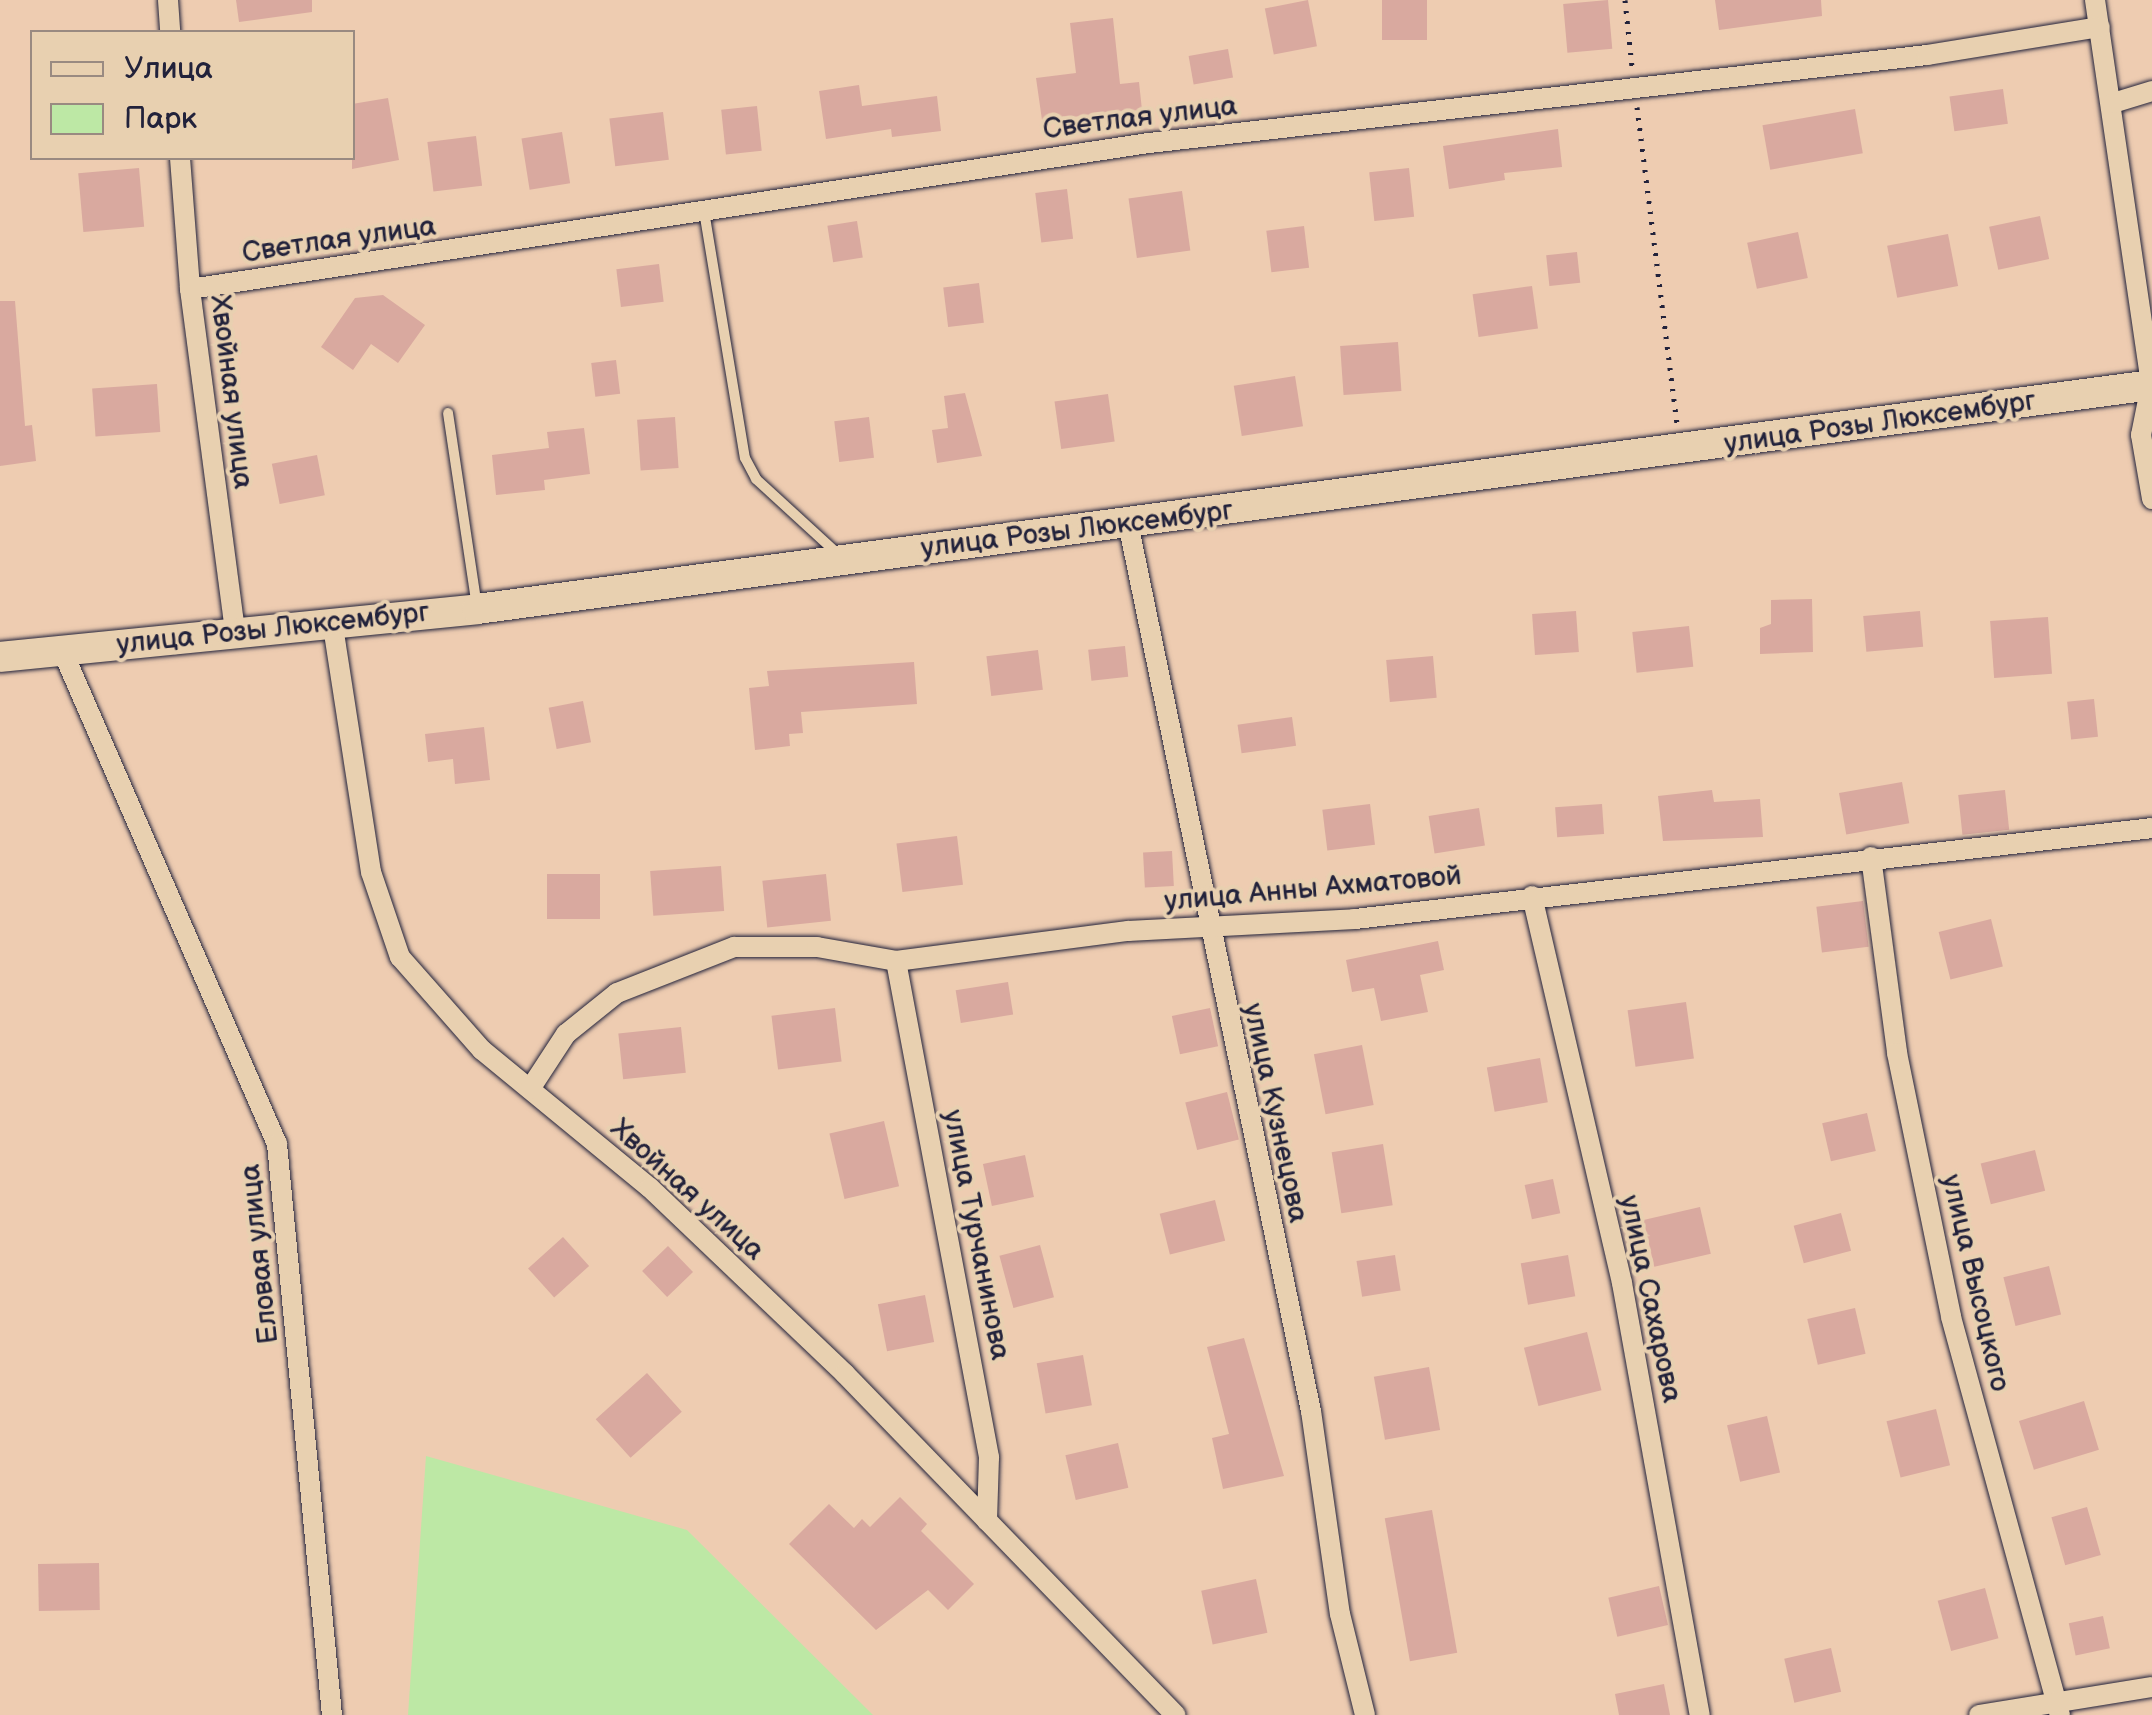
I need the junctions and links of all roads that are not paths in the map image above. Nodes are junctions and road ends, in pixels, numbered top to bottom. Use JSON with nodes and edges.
{"nodes":[{"id":1,"x":168,"y":0,"type":"edge"},
{"id":2,"x":2096,"y":0,"type":"edge"},
{"id":3,"x":2100,"y":27,"type":"junction"},
{"id":4,"x":170,"y":30,"type":"edge"},
{"id":5,"x":2152,"y":91,"type":"edge"},
{"id":6,"x":2113,"y":104,"type":"junction"},
{"id":7,"x":180,"y":160,"type":"edge"},
{"id":8,"x":703,"y":207,"type":"junction"},
{"id":9,"x":190,"y":289,"type":"junction"},
{"id":10,"x":2151,"y":385,"type":"edge"},
{"id":11,"x":448,"y":413,"type":"dead end"},
{"id":12,"x":2152,"y":499,"type":"edge"},
{"id":13,"x":1128,"y":523,"type":"junction"},
{"id":14,"x":844,"y":560,"type":"junction"},
{"id":15,"x":477,"y":608,"type":"junction"},
{"id":16,"x":332,"y":620,"type":"junction"},
{"id":17,"x":235,"y":632,"type":"junction"},
{"id":18,"x":62,"y":650,"type":"junction"},
{"id":19,"x":0,"y":657,"type":"edge"},
{"id":20,"x":2152,"y":828,"type":"edge"},
{"id":21,"x":1872,"y":858,"type":"junction"},
{"id":22,"x":1532,"y":896,"type":"junction"},
{"id":23,"x":1208,"y":928,"type":"junction"},
{"id":24,"x":896,"y":960,"type":"junction"},
{"id":25,"x":530,"y":1089,"type":"junction"},
{"id":26,"x":987,"y":1521,"type":"junction"},
{"id":27,"x":2152,"y":1688,"type":"edge"},
{"id":28,"x":2058,"y":1706,"type":"edge"},
{"id":29,"x":332,"y":1715,"type":"edge"},
{"id":30,"x":1175,"y":1715,"type":"edge"},
{"id":31,"x":1365,"y":1715,"type":"edge"},
{"id":32,"x":1700,"y":1715,"type":"edge"},
{"id":33,"x":1979,"y":1715,"type":"edge"}],
"edges":[{"from":1,"to":4,"type":"street"},
{"from":2,"to":3,"type":"street"},
{"from":3,"to":6,"type":"street"},
{"from":3,"to":8,"type":"street","name":"Светлая улица"},
{"from":5,"to":6,"type":"street"},
{"from":6,"to":10,"type":"street"},
{"from":7,"to":9,"type":"street","name":"Хвойная улица"},
{"from":8,"to":9,"type":"street","name":"Светлая улица"},
{"from":8,"to":14,"type":"lane"},
{"from":9,"to":17,"type":"street","name":"Хвойная улица"},
{"from":10,"to":12,"type":"street"},
{"from":10,"to":13,"type":"street","name":"улица Розы Люксембург"},
{"from":11,"to":15,"type":"lane"},
{"from":13,"to":14,"type":"street","name":"улица Розы Люксембург"},
{"from":13,"to":23,"type":"street","name":"улица Кузнецова"},
{"from":14,"to":15,"type":"street","name":"улица Розы Люксембург"},
{"from":15,"to":16,"type":"street","name":"улица Розы Люксембург"},
{"from":16,"to":17,"type":"street","name":"улица Розы Люксембург"},
{"from":16,"to":25,"type":"street","name":"Хвойная улица"},
{"from":17,"to":18,"type":"street","name":"улица Розы Люксембург"},
{"from":18,"to":19,"type":"street","name":"улица Розы Люксембург"},
{"from":18,"to":29,"type":"street","name":"Еловая улица"},
{"from":20,"to":21,"type":"street","name":"улица Анны Ахматовой"},
{"from":21,"to":22,"type":"street","name":"улица Анны Ахматовой"},
{"from":21,"to":28,"type":"street","name":"улица Высоцкого"},
{"from":22,"to":23,"type":"street","name":"улица Анны Ахматовой"},
{"from":22,"to":32,"type":"street","name":"улица Сахарова"},
{"from":23,"to":24,"type":"street","name":"улица Анны Ахматовой"},
{"from":23,"to":31,"type":"street","name":"улица Кузнецова"},
{"from":24,"to":25,"type":"street","name":"улица Анны Ахматовой"},
{"from":24,"to":26,"type":"street","name":"улица Турчанинова"},
{"from":25,"to":26,"type":"street","name":"Хвойная улица"},
{"from":26,"to":30,"type":"street","name":"Хвойная улица"},
{"from":27,"to":28,"type":"street"},
{"from":28,"to":33,"type":"street"}]}
